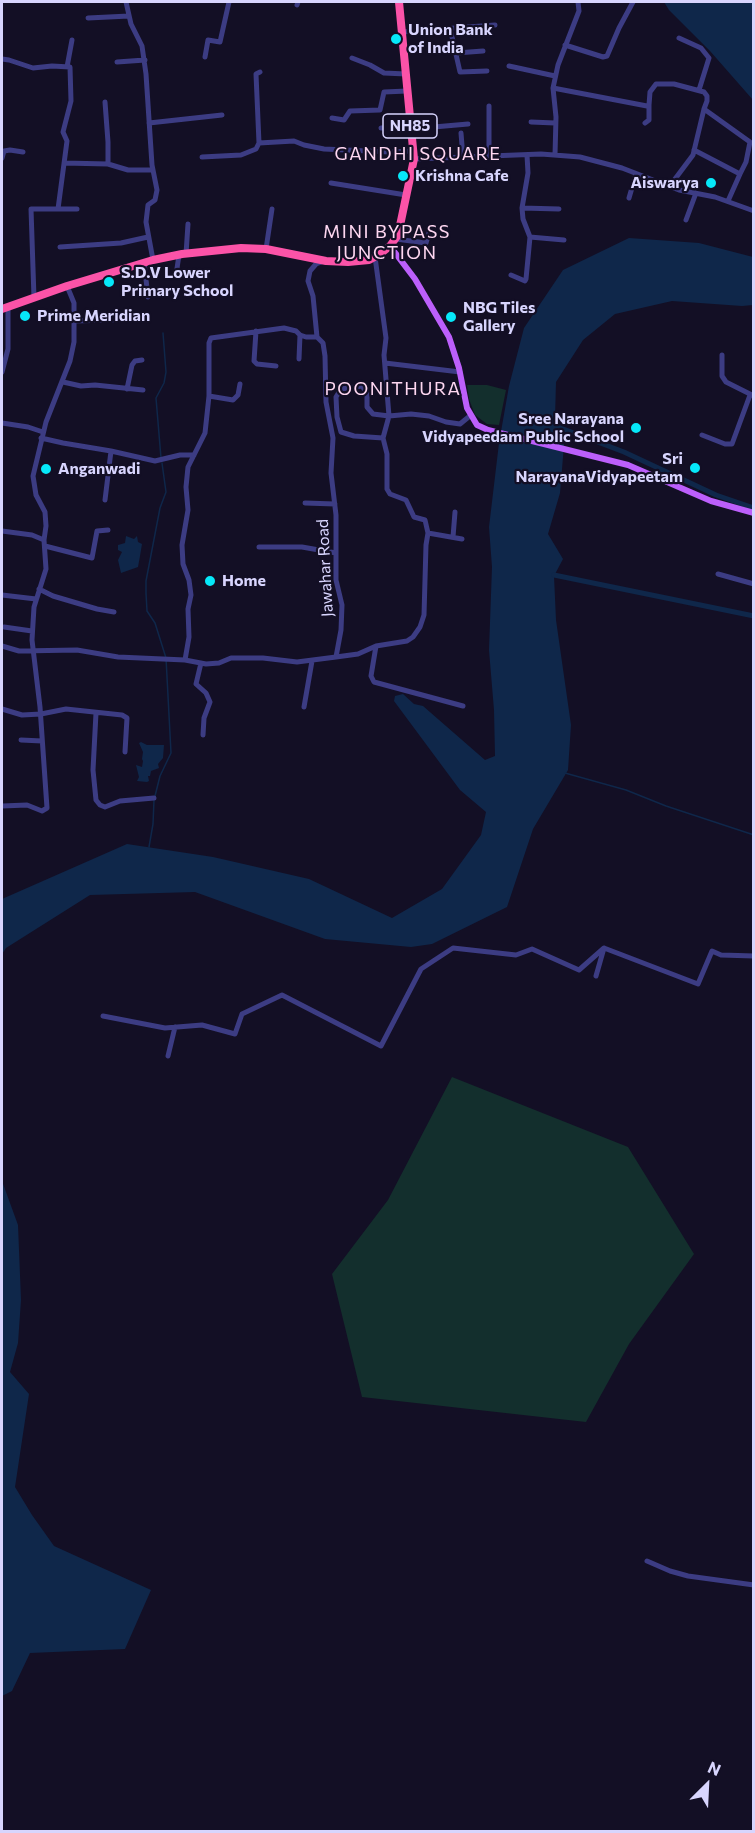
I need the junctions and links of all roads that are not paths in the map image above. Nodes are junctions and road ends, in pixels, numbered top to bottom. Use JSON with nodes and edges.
{"nodes":[{"id":1,"x":126,"y":2,"type":"edge"},
{"id":2,"x":229,"y":2,"type":"edge"},
{"id":3,"x":399,"y":2,"type":"edge"},
{"id":4,"x":578,"y":2,"type":"edge"},
{"id":5,"x":633,"y":2,"type":"edge"},
{"id":6,"x":129,"y":16,"type":"junction"},
{"id":7,"x":88,"y":18,"type":"dead end"},
{"id":8,"x":495,"y":25,"type":"dead end"},
{"id":9,"x":450,"y":28,"type":"junction"},
{"id":10,"x":402,"y":32,"type":"junction"},
{"id":11,"x":679,"y":38,"type":"dead end"},
{"id":12,"x":72,"y":40,"type":"dead end"},
{"id":13,"x":565,"y":45,"type":"junction"},
{"id":14,"x":483,"y":51,"type":"dead end"},
{"id":15,"x":456,"y":53,"type":"junction"},
{"id":16,"x":205,"y":57,"type":"dead end"},
{"id":17,"x":352,"y":58,"type":"dead end"},
{"id":18,"x":2,"y":59,"type":"edge"},
{"id":19,"x":138,"y":61,"type":"junction"},
{"id":20,"x":117,"y":62,"type":"dead end"},
{"id":21,"x":509,"y":66,"type":"dead end"},
{"id":22,"x":67,"y":67,"type":"junction"},
{"id":23,"x":487,"y":71,"type":"dead end"},
{"id":24,"x":260,"y":72,"type":"dead end"},
{"id":25,"x":406,"y":74,"type":"junction"},
{"id":26,"x":555,"y":76,"type":"junction"},
{"id":27,"x":552,"y":88,"type":"junction"},
{"id":28,"x":699,"y":90,"type":"junction"},
{"id":29,"x":407,"y":92,"type":"junction"},
{"id":30,"x":105,"y":102,"type":"dead end"},
{"id":31,"x":649,"y":105,"type":"junction"},
{"id":32,"x":489,"y":106,"type":"dead end"},
{"id":33,"x":704,"y":110,"type":"junction"},
{"id":34,"x":222,"y":114,"type":"dead end"},
{"id":35,"x":332,"y":118,"type":"dead end"},
{"id":36,"x":531,"y":122,"type":"dead end"},
{"id":37,"x":149,"y":123,"type":"junction"},
{"id":38,"x":555,"y":123,"type":"junction"},
{"id":39,"x":645,"y":123,"type":"dead end"},
{"id":40,"x":468,"y":124,"type":"dead end"},
{"id":41,"x":381,"y":128,"type":"dead end"},
{"id":42,"x":411,"y":128,"type":"junction"},
{"id":43,"x":461,"y":133,"type":"dead end"},
{"id":44,"x":259,"y":143,"type":"junction"},
{"id":45,"x":694,"y":150,"type":"junction"},
{"id":46,"x":23,"y":152,"type":"dead end"},
{"id":47,"x":413,"y":155,"type":"junction"},
{"id":48,"x":527,"y":155,"type":"junction"},
{"id":49,"x":555,"y":155,"type":"junction"},
{"id":50,"x":201,"y":157,"type":"dead end"},
{"id":51,"x":489,"y":157,"type":"junction"},
{"id":52,"x":2,"y":158,"type":"edge"},
{"id":53,"x":463,"y":158,"type":"junction"},
{"id":54,"x":64,"y":162,"type":"junction"},
{"id":55,"x":108,"y":164,"type":"junction"},
{"id":56,"x":153,"y":170,"type":"junction"},
{"id":57,"x":636,"y":174,"type":"junction"},
{"id":58,"x":740,"y":174,"type":"junction"},
{"id":59,"x":331,"y":183,"type":"dead end"},
{"id":60,"x":669,"y":187,"type":"junction"},
{"id":61,"x":696,"y":193,"type":"junction"},
{"id":62,"x":406,"y":195,"type":"junction"},
{"id":63,"x":629,"y":198,"type":"dead end"},
{"id":64,"x":728,"y":201,"type":"junction"},
{"id":65,"x":522,"y":208,"type":"junction"},
{"id":66,"x":58,"y":209,"type":"junction"},
{"id":67,"x":77,"y":209,"type":"dead end"},
{"id":68,"x":272,"y":209,"type":"dead end"},
{"id":69,"x":559,"y":209,"type":"dead end"},
{"id":70,"x":753,"y":211,"type":"edge"},
{"id":71,"x":686,"y":220,"type":"dead end"},
{"id":72,"x":188,"y":224,"type":"dead end"},
{"id":73,"x":430,"y":226,"type":"dead end"},
{"id":74,"x":148,"y":237,"type":"junction"},
{"id":75,"x":530,"y":237,"type":"junction"},
{"id":76,"x":396,"y":239,"type":"junction"},
{"id":77,"x":564,"y":240,"type":"dead end"},
{"id":78,"x":390,"y":246,"type":"junction"},
{"id":79,"x":60,"y":247,"type":"dead end"},
{"id":80,"x":266,"y":249,"type":"junction"},
{"id":81,"x":183,"y":254,"type":"junction"},
{"id":82,"x":375,"y":257,"type":"junction"},
{"id":83,"x":153,"y":260,"type":"junction"},
{"id":84,"x":326,"y":261,"type":"junction"},
{"id":85,"x":144,"y":262,"type":"junction"},
{"id":86,"x":176,"y":275,"type":"dead end"},
{"id":87,"x":510,"y":275,"type":"dead end"},
{"id":88,"x":67,"y":286,"type":"junction"},
{"id":89,"x":148,"y":297,"type":"dead end"},
{"id":90,"x":34,"y":298,"type":"junction"},
{"id":91,"x":5,"y":308,"type":"edge"},
{"id":92,"x":139,"y":319,"type":"dead end"},
{"id":93,"x":75,"y":321,"type":"junction"},
{"id":94,"x":256,"y":331,"type":"junction"},
{"id":95,"x":300,"y":335,"type":"junction"},
{"id":96,"x":317,"y":337,"type":"junction"},
{"id":97,"x":722,"y":355,"type":"dead end"},
{"id":98,"x":299,"y":358,"type":"dead end"},
{"id":99,"x":142,"y":360,"type":"dead end"},
{"id":100,"x":385,"y":363,"type":"junction"},
{"id":101,"x":276,"y":366,"type":"dead end"},
{"id":102,"x":2,"y":372,"type":"edge"},
{"id":103,"x":460,"y":372,"type":"junction"},
{"id":104,"x":63,"y":382,"type":"junction"},
{"id":105,"x":240,"y":384,"type":"dead end"},
{"id":106,"x":127,"y":389,"type":"junction"},
{"id":107,"x":143,"y":390,"type":"dead end"},
{"id":108,"x":752,"y":395,"type":"edge"},
{"id":109,"x":209,"y":396,"type":"junction"},
{"id":110,"x":471,"y":415,"type":"junction"},
{"id":111,"x":389,"y":416,"type":"junction"},
{"id":112,"x":2,"y":423,"type":"edge"},
{"id":113,"x":42,"y":435,"type":"junction"},
{"id":114,"x":702,"y":435,"type":"dead end"},
{"id":115,"x":383,"y":438,"type":"junction"},
{"id":116,"x":111,"y":451,"type":"junction"},
{"id":117,"x":194,"y":455,"type":"junction"},
{"id":118,"x":105,"y":500,"type":"dead end"},
{"id":119,"x":305,"y":503,"type":"dead end"},
{"id":120,"x":335,"y":504,"type":"junction"},
{"id":121,"x":455,"y":512,"type":"dead end"},
{"id":122,"x":753,"y":513,"type":"edge"},
{"id":123,"x":108,"y":530,"type":"dead end"},
{"id":124,"x":2,"y":531,"type":"edge"},
{"id":125,"x":428,"y":533,"type":"junction"},
{"id":126,"x":453,"y":537,"type":"junction"},
{"id":127,"x":462,"y":539,"type":"dead end"},
{"id":128,"x":44,"y":543,"type":"junction"},
{"id":129,"x":259,"y":547,"type":"dead end"},
{"id":130,"x":336,"y":553,"type":"junction"},
{"id":131,"x":718,"y":574,"type":"dead end"},
{"id":132,"x":753,"y":584,"type":"edge"},
{"id":133,"x":39,"y":589,"type":"junction"},
{"id":134,"x":2,"y":595,"type":"edge"},
{"id":135,"x":36,"y":599,"type":"junction"},
{"id":136,"x":114,"y":612,"type":"dead end"},
{"id":137,"x":4,"y":627,"type":"dead end"},
{"id":138,"x":32,"y":631,"type":"junction"},
{"id":139,"x":2,"y":646,"type":"edge"},
{"id":140,"x":376,"y":646,"type":"junction"},
{"id":141,"x":33,"y":651,"type":"junction"},
{"id":142,"x":336,"y":657,"type":"junction"},
{"id":143,"x":185,"y":660,"type":"junction"},
{"id":144,"x":312,"y":661,"type":"junction"},
{"id":145,"x":201,"y":663,"type":"junction"},
{"id":146,"x":304,"y":706,"type":"dead end"},
{"id":147,"x":463,"y":706,"type":"dead end"},
{"id":148,"x":2,"y":709,"type":"edge"},
{"id":149,"x":96,"y":713,"type":"junction"},
{"id":150,"x":41,"y":714,"type":"junction"},
{"id":151,"x":203,"y":735,"type":"dead end"},
{"id":152,"x":21,"y":740,"type":"dead end"},
{"id":153,"x":42,"y":741,"type":"junction"},
{"id":154,"x":125,"y":752,"type":"dead end"},
{"id":155,"x":154,"y":798,"type":"dead end"},
{"id":156,"x":2,"y":806,"type":"edge"},
{"id":157,"x":604,"y":948,"type":"junction"},
{"id":158,"x":753,"y":956,"type":"edge"},
{"id":159,"x":597,"y":976,"type":"dead end"},
{"id":160,"x":103,"y":1016,"type":"dead end"},
{"id":161,"x":175,"y":1027,"type":"junction"},
{"id":162,"x":168,"y":1056,"type":"dead end"},
{"id":163,"x":647,"y":1561,"type":"dead end"},
{"id":164,"x":753,"y":1585,"type":"edge"}],
"edges":[{"from":1,"to":6,"type":"street"},
{"from":2,"to":16,"type":"street"},
{"from":3,"to":10,"type":"highway","number":"NH85"},
{"from":4,"to":13,"type":"street"},
{"from":5,"to":13,"type":"street"},
{"from":6,"to":7,"type":"street"},
{"from":6,"to":19,"type":"street"},
{"from":8,"to":9,"type":"street"},
{"from":9,"to":10,"type":"street"},
{"from":9,"to":15,"type":"street"},
{"from":10,"to":25,"type":"highway","number":"NH85"},
{"from":11,"to":28,"type":"street"},
{"from":12,"to":22,"type":"street"},
{"from":13,"to":26,"type":"street"},
{"from":14,"to":15,"type":"street"},
{"from":15,"to":23,"type":"street"},
{"from":17,"to":25,"type":"street"},
{"from":18,"to":22,"type":"street"},
{"from":19,"to":20,"type":"street"},
{"from":19,"to":37,"type":"street"},
{"from":21,"to":26,"type":"street"},
{"from":22,"to":54,"type":"street"},
{"from":24,"to":44,"type":"street"},
{"from":25,"to":29,"type":"highway","number":"NH85"},
{"from":26,"to":27,"type":"street"},
{"from":27,"to":31,"type":"street"},
{"from":27,"to":38,"type":"street"},
{"from":28,"to":31,"type":"street"},
{"from":28,"to":33,"type":"street"},
{"from":29,"to":35,"type":"street"},
{"from":29,"to":42,"type":"highway","number":"NH85"},
{"from":30,"to":55,"type":"street"},
{"from":31,"to":39,"type":"street"},
{"from":32,"to":51,"type":"street"},
{"from":33,"to":45,"type":"street"},
{"from":33,"to":58,"type":"street"},
{"from":34,"to":37,"type":"street"},
{"from":36,"to":38,"type":"street"},
{"from":37,"to":56,"type":"street"},
{"from":38,"to":49,"type":"street"},
{"from":40,"to":42,"type":"street"},
{"from":41,"to":42,"type":"street"},
{"from":42,"to":47,"type":"highway","number":"NH85"},
{"from":43,"to":53,"type":"street"},
{"from":44,"to":47,"type":"street"},
{"from":44,"to":50,"type":"street"},
{"from":45,"to":58,"type":"street"},
{"from":45,"to":60,"type":"street"},
{"from":46,"to":52,"type":"street"},
{"from":47,"to":53,"type":"street"},
{"from":47,"to":62,"type":"highway","number":"NH85"},
{"from":48,"to":49,"type":"street"},
{"from":48,"to":51,"type":"street"},
{"from":48,"to":65,"type":"street"},
{"from":49,"to":57,"type":"street"},
{"from":51,"to":53,"type":"street"},
{"from":54,"to":55,"type":"street"},
{"from":54,"to":66,"type":"street"},
{"from":55,"to":56,"type":"street"},
{"from":56,"to":74,"type":"street"},
{"from":57,"to":60,"type":"street"},
{"from":57,"to":63,"type":"street"},
{"from":58,"to":64,"type":"street"},
{"from":59,"to":62,"type":"street"},
{"from":60,"to":61,"type":"street"},
{"from":61,"to":64,"type":"street"},
{"from":61,"to":71,"type":"street"},
{"from":62,"to":76,"type":"highway","number":"NH85"},
{"from":64,"to":70,"type":"street"},
{"from":65,"to":69,"type":"street"},
{"from":65,"to":75,"type":"street"},
{"from":66,"to":67,"type":"street"},
{"from":66,"to":90,"type":"street"},
{"from":68,"to":80,"type":"street"},
{"from":72,"to":81,"type":"street"},
{"from":73,"to":76,"type":"street"},
{"from":74,"to":79,"type":"street"},
{"from":74,"to":83,"type":"street"},
{"from":75,"to":77,"type":"street"},
{"from":75,"to":87,"type":"street"},
{"from":76,"to":78,"type":"highway","number":"NH85"},
{"from":78,"to":82,"type":"highway","number":"NH85"},
{"from":78,"to":103,"type":"main road"},
{"from":80,"to":81,"type":"highway","number":"NH85"},
{"from":80,"to":84,"type":"highway","number":"NH85"},
{"from":81,"to":83,"type":"highway","number":"NH85"},
{"from":81,"to":86,"type":"street"},
{"from":82,"to":84,"type":"highway","number":"NH85"},
{"from":82,"to":100,"type":"street"},
{"from":83,"to":85,"type":"highway","number":"NH85"},
{"from":84,"to":96,"type":"street","name":"Jawahar Road"},
{"from":85,"to":88,"type":"highway","number":"NH85"},
{"from":85,"to":89,"type":"street"},
{"from":88,"to":90,"type":"highway","number":"NH85"},
{"from":88,"to":93,"type":"street"},
{"from":90,"to":91,"type":"highway","number":"NH85"},
{"from":91,"to":102,"type":"street"},
{"from":92,"to":93,"type":"street"},
{"from":93,"to":104,"type":"street"},
{"from":94,"to":95,"type":"street"},
{"from":94,"to":101,"type":"street"},
{"from":94,"to":109,"type":"street"},
{"from":95,"to":96,"type":"street"},
{"from":95,"to":98,"type":"street"},
{"from":96,"to":120,"type":"street","name":"Jawahar Road"},
{"from":97,"to":108,"type":"street"},
{"from":99,"to":106,"type":"street"},
{"from":100,"to":103,"type":"street"},
{"from":100,"to":111,"type":"street"},
{"from":103,"to":110,"type":"main road"},
{"from":104,"to":106,"type":"street"},
{"from":104,"to":113,"type":"street"},
{"from":105,"to":109,"type":"street"},
{"from":106,"to":107,"type":"street"},
{"from":108,"to":114,"type":"street"},
{"from":109,"to":117,"type":"street"},
{"from":110,"to":111,"type":"street"},
{"from":110,"to":122,"type":"main road"},
{"from":111,"to":115,"type":"street"},
{"from":111,"to":115,"type":"street"},
{"from":112,"to":113,"type":"street"},
{"from":113,"to":116,"type":"street"},
{"from":113,"to":128,"type":"street"},
{"from":115,"to":125,"type":"street"},
{"from":116,"to":117,"type":"street"},
{"from":116,"to":118,"type":"street"},
{"from":117,"to":143,"type":"street"},
{"from":119,"to":120,"type":"street"},
{"from":120,"to":130,"type":"street","name":"Jawahar Road"},
{"from":121,"to":126,"type":"street"},
{"from":123,"to":128,"type":"street"},
{"from":124,"to":128,"type":"street"},
{"from":125,"to":126,"type":"street"},
{"from":125,"to":140,"type":"street"},
{"from":126,"to":127,"type":"street"},
{"from":128,"to":133,"type":"street"},
{"from":129,"to":130,"type":"street"},
{"from":130,"to":142,"type":"street","name":"Jawahar Road"},
{"from":131,"to":132,"type":"street"},
{"from":133,"to":135,"type":"street"},
{"from":133,"to":136,"type":"street"},
{"from":134,"to":135,"type":"street"},
{"from":135,"to":138,"type":"street"},
{"from":137,"to":138,"type":"street"},
{"from":138,"to":141,"type":"street"},
{"from":139,"to":141,"type":"street"},
{"from":140,"to":142,"type":"street"},
{"from":140,"to":147,"type":"street"},
{"from":141,"to":143,"type":"street"},
{"from":141,"to":150,"type":"street"},
{"from":142,"to":144,"type":"street"},
{"from":143,"to":145,"type":"street"},
{"from":144,"to":145,"type":"street"},
{"from":144,"to":146,"type":"street"},
{"from":145,"to":151,"type":"street"},
{"from":148,"to":150,"type":"street"},
{"from":149,"to":150,"type":"street"},
{"from":149,"to":154,"type":"street"},
{"from":149,"to":155,"type":"street"},
{"from":150,"to":153,"type":"street"},
{"from":152,"to":153,"type":"street"},
{"from":153,"to":156,"type":"street"},
{"from":157,"to":158,"type":"street"},
{"from":157,"to":159,"type":"street"},
{"from":157,"to":161,"type":"street"},
{"from":160,"to":161,"type":"street"},
{"from":161,"to":162,"type":"street"},
{"from":163,"to":164,"type":"street"}]}
